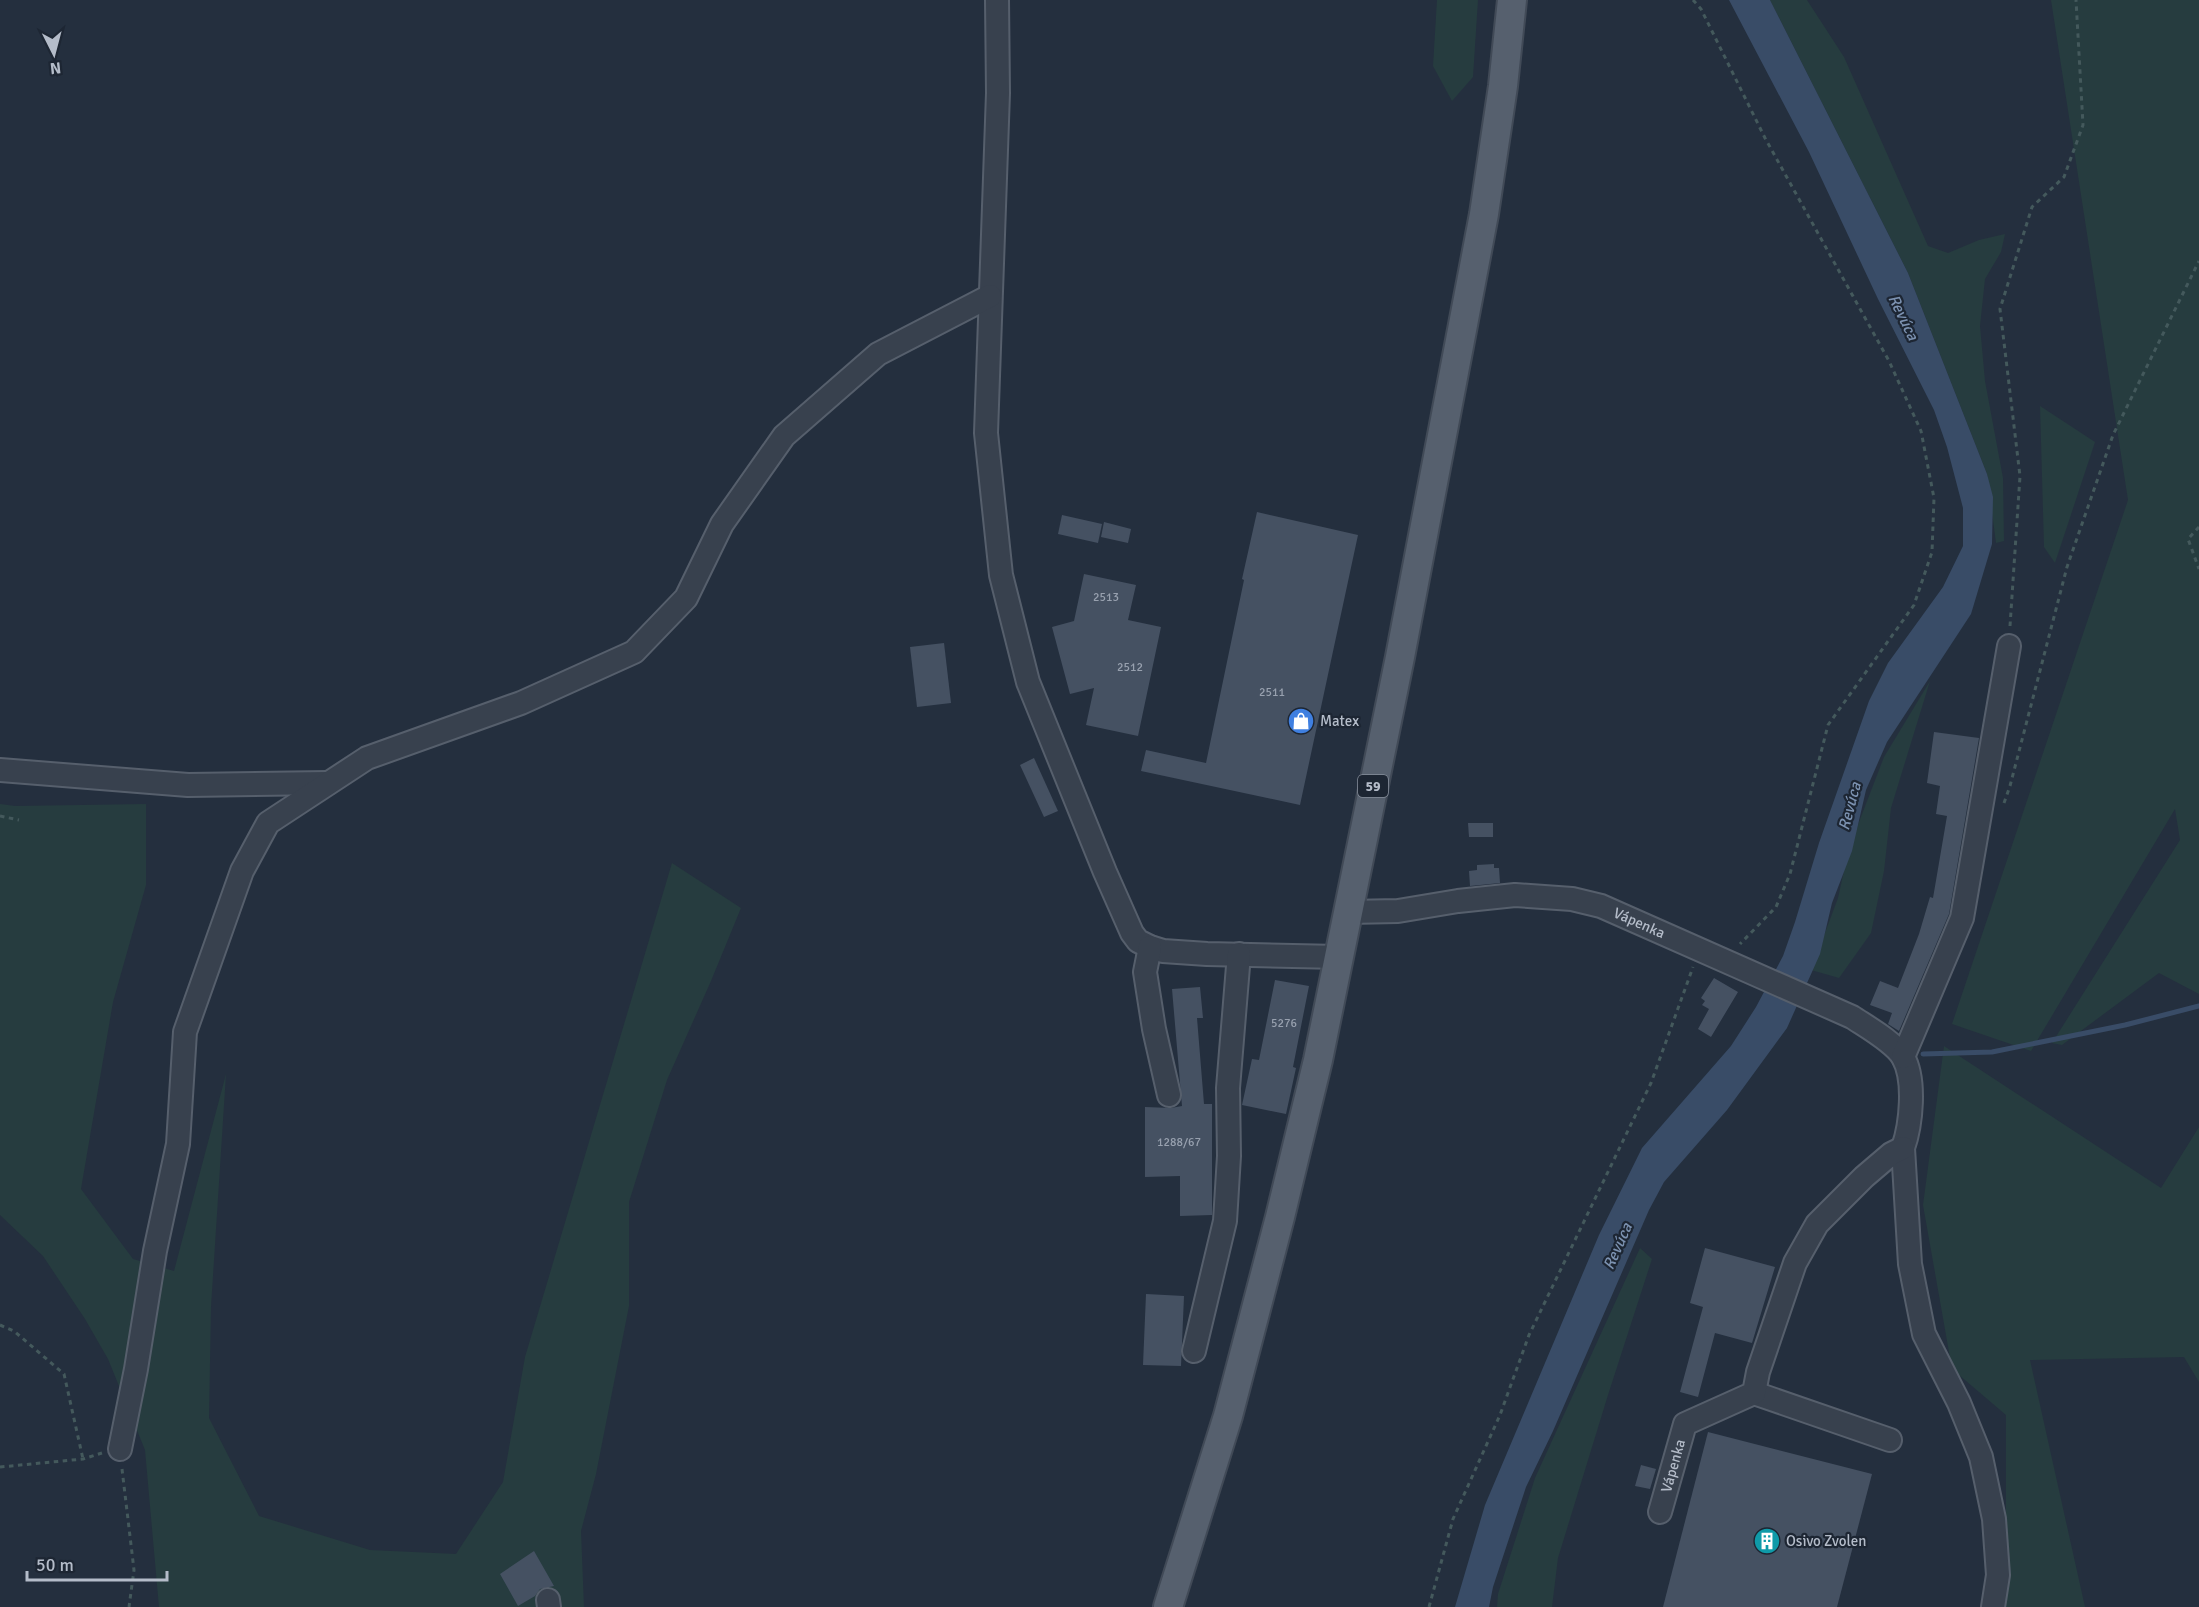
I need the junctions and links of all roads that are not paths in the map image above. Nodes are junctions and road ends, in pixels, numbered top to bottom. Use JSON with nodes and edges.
{"nodes":[{"id":1,"x":997,"y":0,"type":"edge"},
{"id":2,"x":1512,"y":0,"type":"edge"},
{"id":3,"x":990,"y":296,"type":"junction"},
{"id":4,"x":2009,"y":646,"type":"road end"},
{"id":5,"x":0,"y":770,"type":"edge"},
{"id":6,"x":328,"y":783,"type":"junction"},
{"id":7,"x":1348,"y":912,"type":"junction"},
{"id":8,"x":1150,"y":947,"type":"junction"},
{"id":9,"x":1239,"y":954,"type":"junction"},
{"id":10,"x":1339,"y":957,"type":"junction"},
{"id":11,"x":1903,"y":1057,"type":"junction"},
{"id":12,"x":1169,"y":1095,"type":"dead end"},
{"id":13,"x":1903,"y":1148,"type":"junction"},
{"id":14,"x":1194,"y":1351,"type":"dead end"},
{"id":15,"x":1754,"y":1393,"type":"junction"},
{"id":16,"x":1890,"y":1440,"type":"dead end"},
{"id":17,"x":120,"y":1449,"type":"road end"},
{"id":18,"x":1660,"y":1512,"type":"dead end"},
{"id":19,"x":1168,"y":1607,"type":"edge"},
{"id":20,"x":1993,"y":1607,"type":"edge"}],
"edges":[{"from":1,"to":3,"type":"street"},
{"from":2,"to":7,"type":"main road","number":"59"},
{"from":3,"to":6,"type":"street"},
{"from":3,"to":8,"type":"street"},
{"from":4,"to":11,"type":"street"},
{"from":5,"to":6,"type":"street"},
{"from":6,"to":17,"type":"street"},
{"from":7,"to":10,"type":"main road","number":"59"},
{"from":7,"to":11,"type":"street","name":"Vápenka"},
{"from":8,"to":9,"type":"street"},
{"from":8,"to":12,"type":"street"},
{"from":9,"to":10,"type":"street"},
{"from":9,"to":14,"type":"street"},
{"from":10,"to":19,"type":"main road","number":"59"},
{"from":11,"to":13,"type":"street"},
{"from":13,"to":15,"type":"street"},
{"from":13,"to":20,"type":"street"},
{"from":15,"to":16,"type":"street"},
{"from":15,"to":18,"type":"street","name":"Vápenka"}]}
